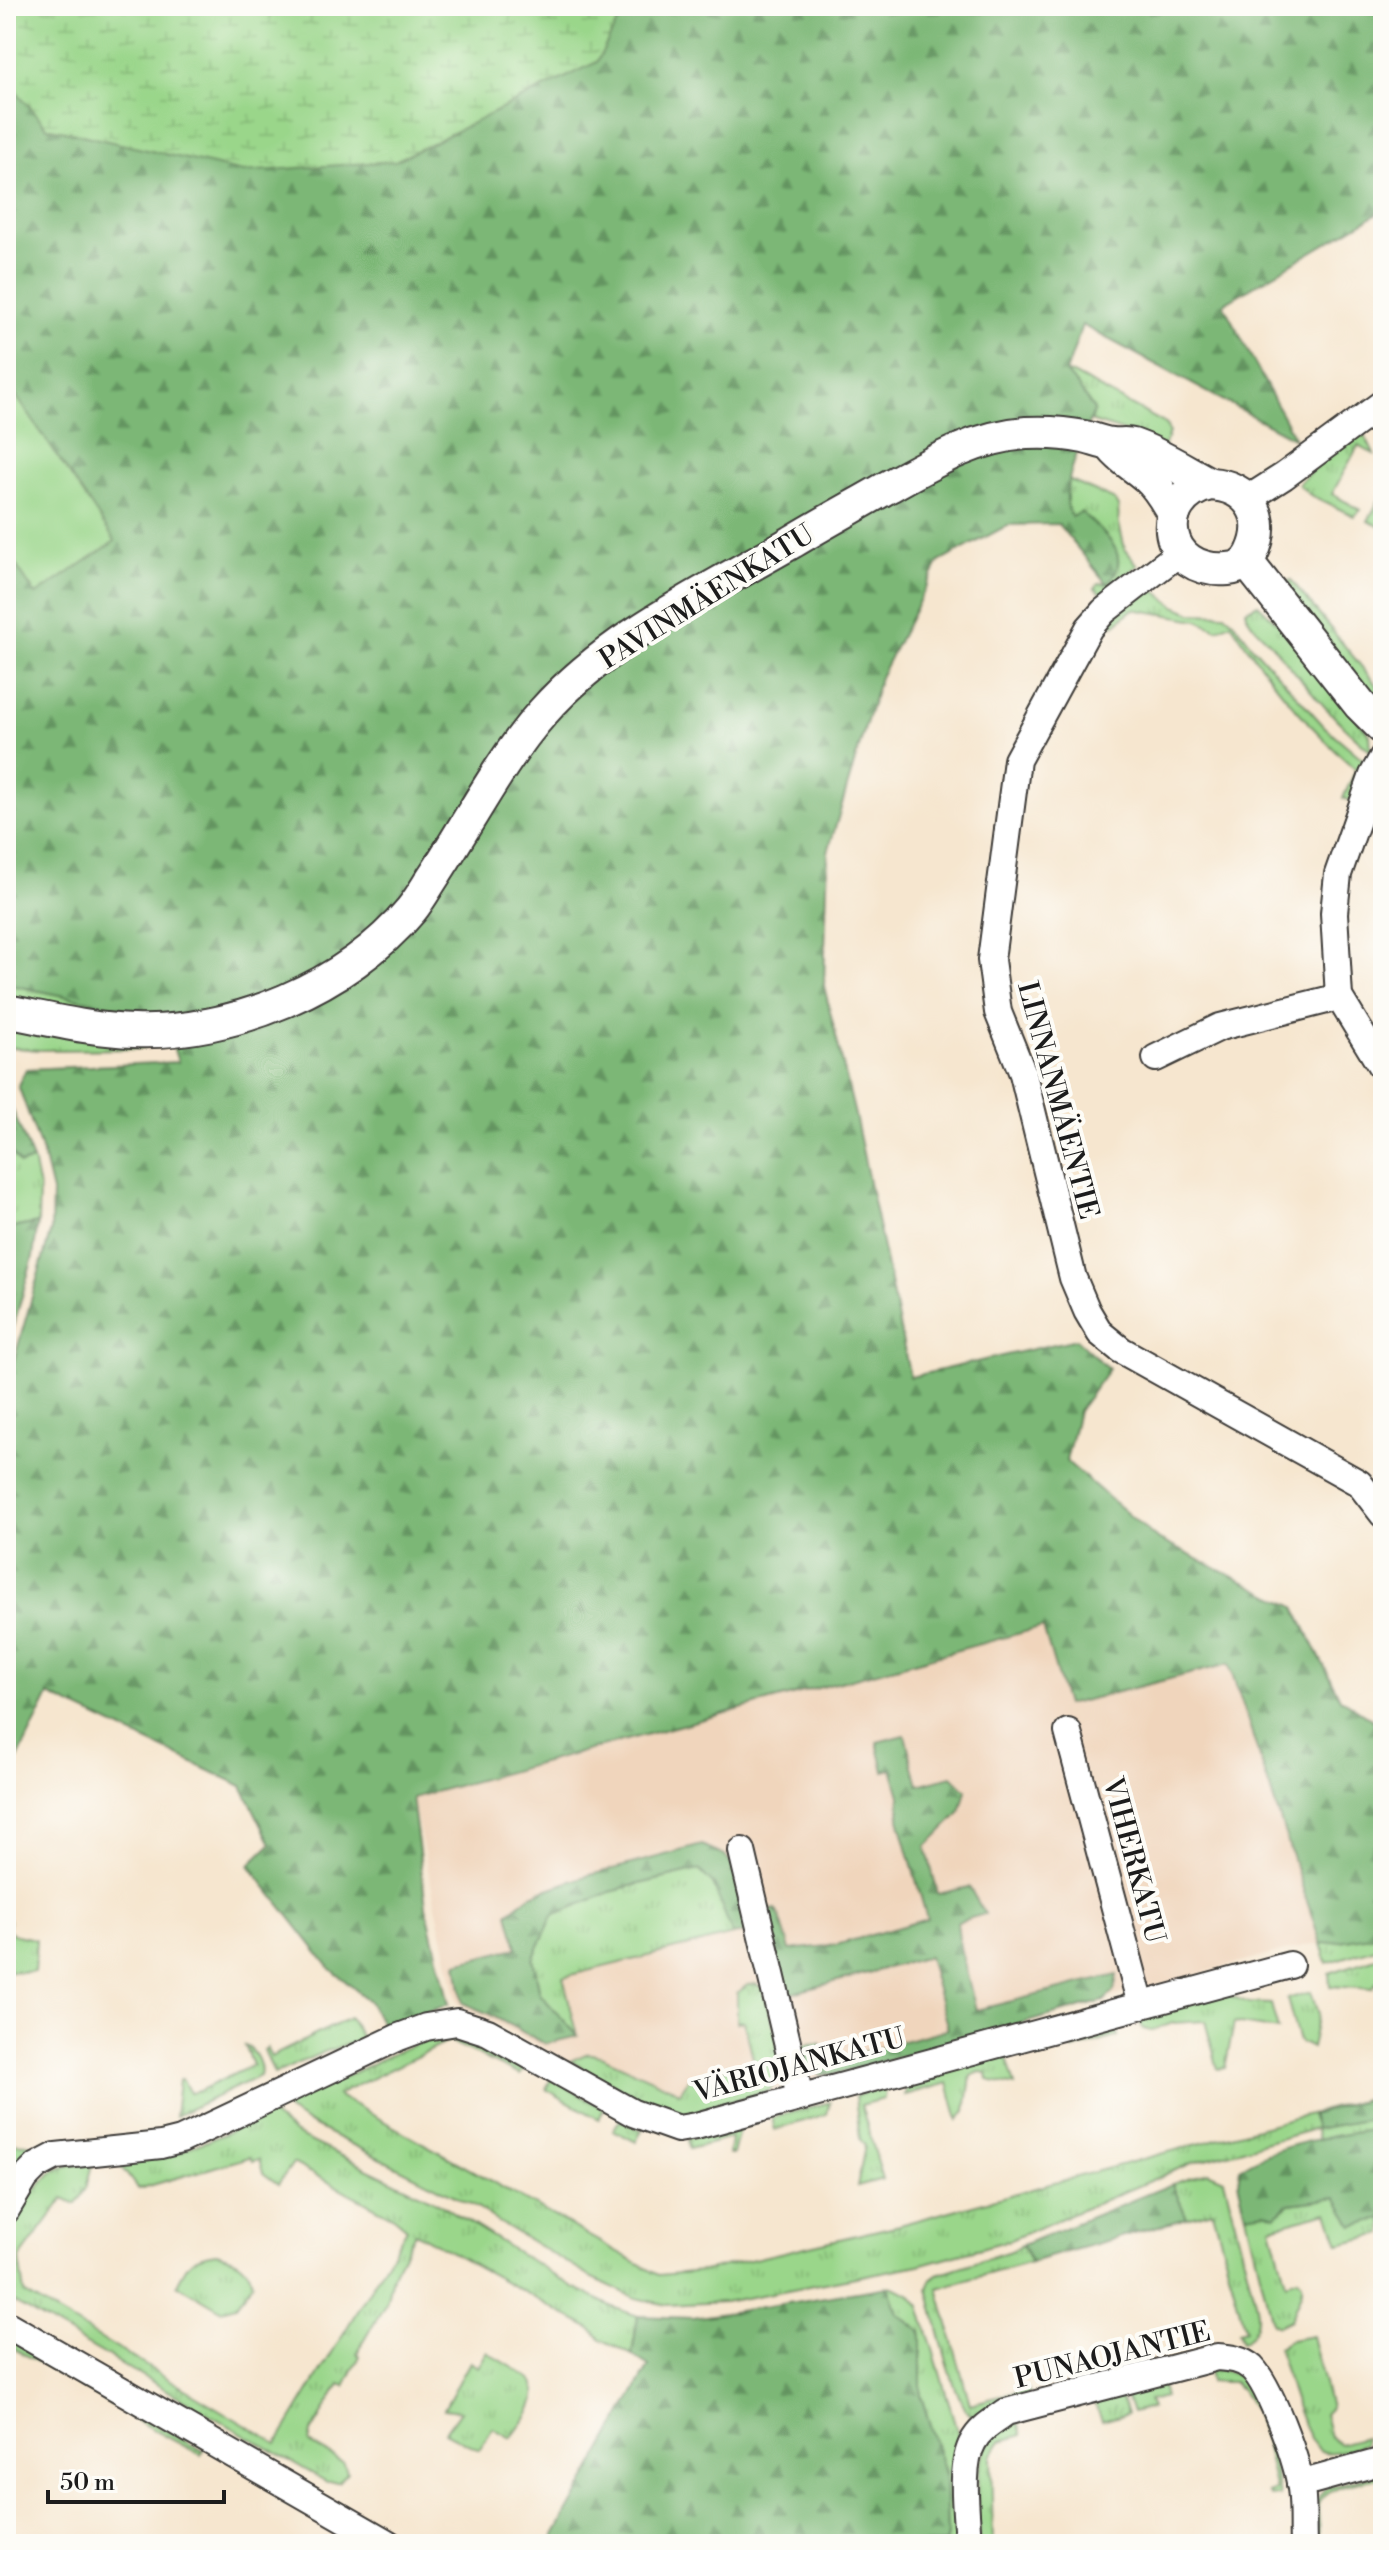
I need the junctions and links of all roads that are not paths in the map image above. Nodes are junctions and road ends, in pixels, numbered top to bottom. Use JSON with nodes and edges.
{"nodes":[{"id":1,"x":1383,"y":403,"type":"edge"},
{"id":2,"x":1110,"y":444,"type":"junction"},
{"id":3,"x":1210,"y":484,"type":"junction"},
{"id":4,"x":1248,"y":499,"type":"junction"},
{"id":5,"x":1174,"y":514,"type":"junction"},
{"id":6,"x":1179,"y":553,"type":"junction"},
{"id":7,"x":1247,"y":562,"type":"junction"},
{"id":8,"x":1383,"y":728,"type":"edge"},
{"id":9,"x":1383,"y":757,"type":"edge"},
{"id":10,"x":1339,"y":997,"type":"junction"},
{"id":11,"x":6,"y":1011,"type":"edge"},
{"id":12,"x":1156,"y":1058,"type":"dead end"},
{"id":13,"x":1383,"y":1069,"type":"edge"},
{"id":14,"x":1383,"y":1514,"type":"edge"},
{"id":15,"x":1068,"y":1732,"type":"dead end"},
{"id":16,"x":742,"y":1851,"type":"dead end"},
{"id":17,"x":1290,"y":1965,"type":"dead end"},
{"id":18,"x":1141,"y":2005,"type":"junction"},
{"id":19,"x":800,"y":2097,"type":"junction"},
{"id":20,"x":6,"y":2210,"type":"edge"},
{"id":21,"x":6,"y":2324,"type":"edge"},
{"id":22,"x":1383,"y":2461,"type":"edge"},
{"id":23,"x":1300,"y":2484,"type":"junction"},
{"id":24,"x":389,"y":2544,"type":"edge"},
{"id":25,"x":968,"y":2544,"type":"edge"},
{"id":26,"x":1303,"y":2544,"type":"edge"}],
"edges":[{"from":1,"to":4,"type":"street"},
{"from":2,"to":3,"type":"street","name":"PAVINMÄENKATU"},
{"from":2,"to":5,"type":"street"},
{"from":2,"to":11,"type":"street","name":"PAVINMÄENKATU"},
{"from":3,"to":4,"type":"street"},
{"from":3,"to":5,"type":"street"},
{"from":4,"to":7,"type":"street"},
{"from":5,"to":6,"type":"street"},
{"from":6,"to":7,"type":"street"},
{"from":6,"to":14,"type":"street","name":"LINNANMÄENTIE"},
{"from":7,"to":8,"type":"street"},
{"from":9,"to":10,"type":"street"},
{"from":10,"to":12,"type":"street"},
{"from":10,"to":13,"type":"street"},
{"from":15,"to":18,"type":"street","name":"VIHERKATU"},
{"from":16,"to":19,"type":"street"},
{"from":17,"to":18,"type":"street","name":"VÄRIOJANKATU"},
{"from":18,"to":19,"type":"street","name":"VÄRIOJANKATU"},
{"from":19,"to":20,"type":"street","name":"VÄRIOJANKATU"},
{"from":21,"to":24,"type":"street"},
{"from":22,"to":23,"type":"street"},
{"from":23,"to":25,"type":"street","name":"PUNAOJANTIE"},
{"from":23,"to":26,"type":"street","name":"PUNAOJANTIE"}]}
